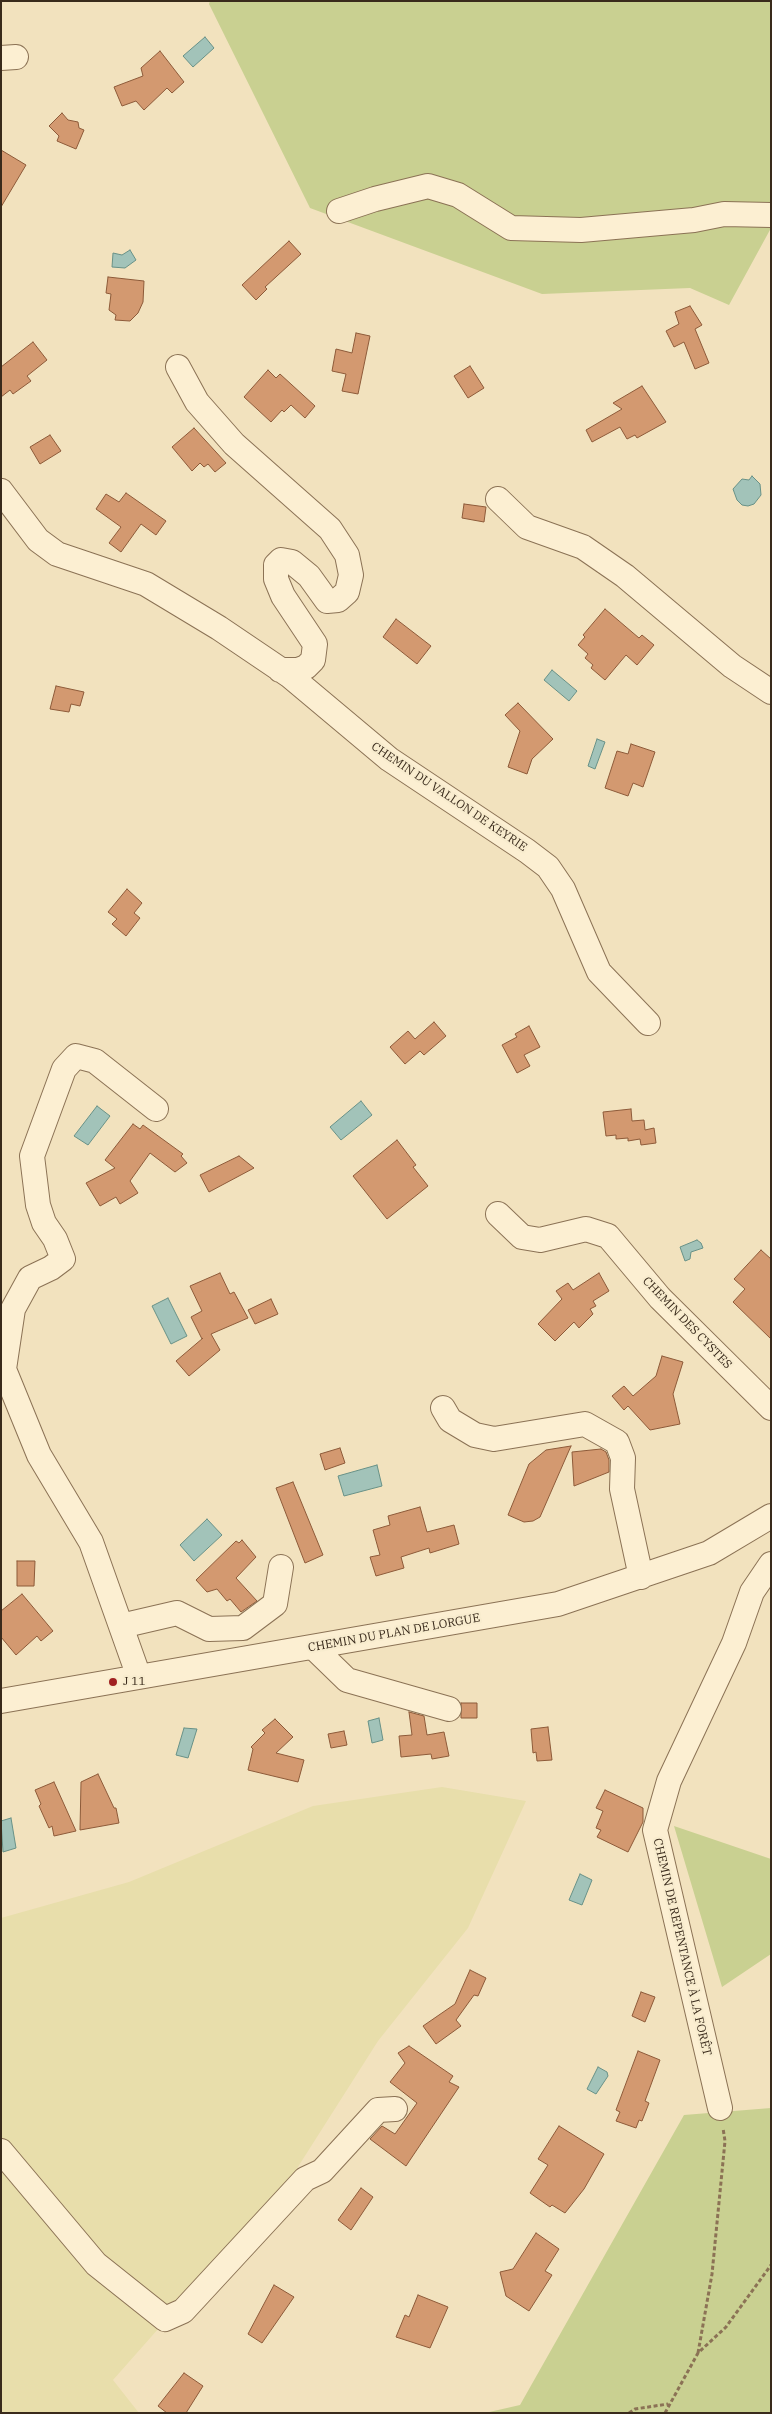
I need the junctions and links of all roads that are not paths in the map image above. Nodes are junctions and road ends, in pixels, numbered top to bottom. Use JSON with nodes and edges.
{"nodes":[{"id":1,"x":339,"y":211,"type":"dead end"},
{"id":2,"x":771,"y":215,"type":"edge"},
{"id":3,"x":178,"y":367,"type":"dead end"},
{"id":4,"x":1,"y":492,"type":"edge"},
{"id":5,"x":498,"y":499,"type":"dead end"},
{"id":6,"x":280,"y":670,"type":"junction"},
{"id":7,"x":771,"y":692,"type":"edge"},
{"id":8,"x":648,"y":1023,"type":"dead end"},
{"id":9,"x":156,"y":1108,"type":"dead end"},
{"id":10,"x":498,"y":1214,"type":"dead end"},
{"id":11,"x":3,"y":1365,"type":"edge"},
{"id":12,"x":443,"y":1408,"type":"dead end"},
{"id":13,"x":771,"y":1408,"type":"edge"},
{"id":14,"x":771,"y":1516,"type":"edge"},
{"id":15,"x":771,"y":1564,"type":"edge"},
{"id":16,"x":281,"y":1567,"type":"dead end"},
{"id":17,"x":641,"y":1577,"type":"junction"},
{"id":18,"x":121,"y":1626,"type":"junction"},
{"id":19,"x":313,"y":1647,"type":"junction"},
{"id":20,"x":139,"y":1677,"type":"junction"},
{"id":21,"x":1,"y":1701,"type":"edge"},
{"id":22,"x":449,"y":1709,"type":"dead end"},
{"id":23,"x":720,"y":2108,"type":"road end"},
{"id":24,"x":395,"y":2109,"type":"dead end"},
{"id":25,"x":1,"y":2151,"type":"edge"}],
"edges":[{"from":1,"to":2,"type":"street"},
{"from":3,"to":6,"type":"street"},
{"from":4,"to":6,"type":"street","name":"CHEMIN DU VALLON DE KEYRIE"},
{"from":5,"to":7,"type":"street"},
{"from":6,"to":8,"type":"street","name":"CHEMIN DU VALLON DE KEYRIE"},
{"from":9,"to":11,"type":"street"},
{"from":10,"to":13,"type":"street","name":"CHEMIN DES CYSTES"},
{"from":11,"to":18,"type":"street"},
{"from":12,"to":17,"type":"street"},
{"from":14,"to":17,"type":"street","name":"CHEMIN DU PLAN DE LORGUE"},
{"from":15,"to":23,"type":"street","name":"CHEMIN DE REPENTANCE À LA FORÊT"},
{"from":16,"to":18,"type":"street"},
{"from":17,"to":19,"type":"street","name":"CHEMIN DU PLAN DE LORGUE"},
{"from":18,"to":20,"type":"street"},
{"from":19,"to":20,"type":"street","name":"CHEMIN DU PLAN DE LORGUE"},
{"from":19,"to":22,"type":"street"},
{"from":20,"to":21,"type":"street","name":"CHEMIN DU PLAN DE LORGUE"},
{"from":24,"to":25,"type":"street"}]}
